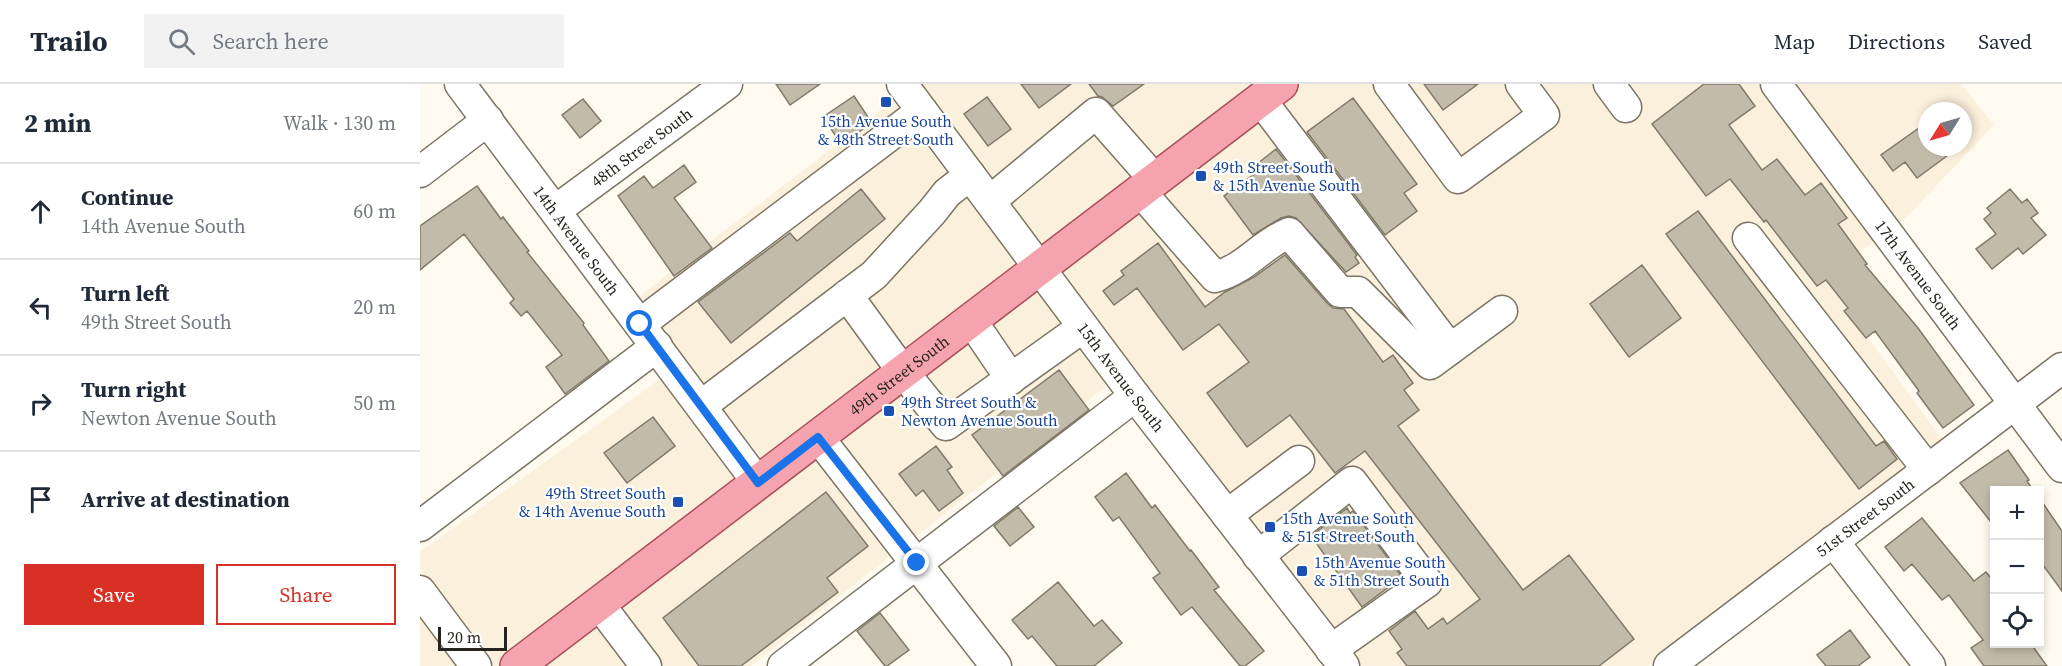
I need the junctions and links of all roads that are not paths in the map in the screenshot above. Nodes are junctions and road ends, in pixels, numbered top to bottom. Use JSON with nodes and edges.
{"nodes":[{"id":1,"x":460,"y":84,"type":"edge"},
{"id":2,"x":727,"y":84,"type":"edge"},
{"id":3,"x":902,"y":84,"type":"edge"},
{"id":4,"x":1389,"y":84,"type":"edge"},
{"id":5,"x":1521,"y":84,"type":"edge"},
{"id":6,"x":1776,"y":84,"type":"edge"},
{"id":7,"x":1270,"y":92,"type":"edge"},
{"id":8,"x":695,"y":93,"type":"edge"},
{"id":9,"x":922,"y":111,"type":"junction"},
{"id":10,"x":488,"y":120,"type":"junction"},
{"id":11,"x":420,"y":172,"type":"edge"},
{"id":12,"x":970,"y":175,"type":"junction"},
{"id":13,"x":1148,"y":186,"type":"junction"},
{"id":14,"x":990,"y":201,"type":"junction"},
{"id":15,"x":555,"y":210,"type":"junction"},
{"id":16,"x":1748,"y":238,"type":"dead end"},
{"id":17,"x":1039,"y":268,"type":"junction"},
{"id":18,"x":847,"y":295,"type":"junction"},
{"id":19,"x":1502,"y":311,"type":"dead end"},
{"id":20,"x":971,"y":320,"type":"junction"},
{"id":21,"x":1083,"y":327,"type":"junction"},
{"id":22,"x":648,"y":335,"type":"junction"},
{"id":23,"x":1450,"y":349,"type":"junction"},
{"id":24,"x":2062,"y":368,"type":"edge"},
{"id":25,"x":903,"y":372,"type":"junction"},
{"id":26,"x":1011,"y":379,"type":"junction"},
{"id":27,"x":1135,"y":396,"type":"junction"},
{"id":28,"x":2014,"y":405,"type":"junction"},
{"id":29,"x":701,"y":406,"type":"junction"},
{"id":30,"x":818,"y":437,"type":"junction"},
{"id":31,"x":1299,"y":461,"type":"dead end"},
{"id":32,"x":2062,"y":467,"type":"edge"},
{"id":33,"x":1928,"y":470,"type":"junction"},
{"id":34,"x":758,"y":483,"type":"junction"},
{"id":35,"x":1227,"y":515,"type":"junction"},
{"id":36,"x":420,"y":526,"type":"edge"},
{"id":37,"x":1833,"y":541,"type":"junction"},
{"id":38,"x":1258,"y":556,"type":"junction"},
{"id":39,"x":917,"y":563,"type":"junction"},
{"id":40,"x":420,"y":591,"type":"edge"},
{"id":41,"x":599,"y":604,"type":"junction"},
{"id":42,"x":1337,"y":658,"type":"edge"},
{"id":43,"x":476,"y":666,"type":"edge"},
{"id":44,"x":517,"y":666,"type":"edge"},
{"id":45,"x":646,"y":666,"type":"edge"},
{"id":46,"x":783,"y":666,"type":"edge"},
{"id":47,"x":996,"y":666,"type":"edge"},
{"id":48,"x":1669,"y":666,"type":"edge"},
{"id":49,"x":1930,"y":666,"type":"edge"}],
"edges":[{"from":1,"to":10,"type":"street","name":"14th Avenue South"},
{"from":2,"to":8,"type":"street","name":"48th Street South"},
{"from":3,"to":9,"type":"street","name":"15th Avenue South"},
{"from":4,"to":5,"type":"street"},
{"from":6,"to":28,"type":"street","name":"17th Avenue South"},
{"from":7,"to":13,"type":"main road","name":"49th Street South"},
{"from":7,"to":23,"type":"street"},
{"from":8,"to":15,"type":"street","name":"48th Street South"},
{"from":9,"to":12,"type":"street","name":"15th Avenue South"},
{"from":9,"to":22,"type":"street"},
{"from":10,"to":11,"type":"street"},
{"from":10,"to":15,"type":"street","name":"14th Avenue South"},
{"from":12,"to":14,"type":"street","name":"15th Avenue South"},
{"from":12,"to":18,"type":"street"},
{"from":13,"to":14,"type":"street"},
{"from":13,"to":17,"type":"main road","name":"49th Street South"},
{"from":13,"to":23,"type":"street"},
{"from":14,"to":17,"type":"street","name":"15th Avenue South"},
{"from":15,"to":22,"type":"street","name":"14th Avenue South"},
{"from":16,"to":33,"type":"street"},
{"from":17,"to":20,"type":"main road","name":"49th Street South"},
{"from":17,"to":21,"type":"street","name":"15th Avenue South"},
{"from":18,"to":25,"type":"street"},
{"from":18,"to":29,"type":"street"},
{"from":19,"to":23,"type":"street"},
{"from":20,"to":25,"type":"main road","name":"49th Street South"},
{"from":20,"to":26,"type":"street"},
{"from":21,"to":26,"type":"street"},
{"from":21,"to":27,"type":"street","name":"15th Avenue South"},
{"from":22,"to":29,"type":"street","name":"14th Avenue South"},
{"from":22,"to":36,"type":"street"},
{"from":24,"to":28,"type":"street","name":"51st Street South"},
{"from":25,"to":26,"type":"street"},
{"from":25,"to":30,"type":"main road","name":"49th Street South"},
{"from":27,"to":35,"type":"street","name":"15th Avenue South"},
{"from":27,"to":39,"type":"street"},
{"from":28,"to":32,"type":"street","name":"17th Avenue South"},
{"from":28,"to":33,"type":"street","name":"51st Street South"},
{"from":29,"to":34,"type":"street","name":"14th Avenue South"},
{"from":30,"to":34,"type":"main road","name":"49th Street South"},
{"from":30,"to":39,"type":"street"},
{"from":31,"to":35,"type":"street"},
{"from":33,"to":37,"type":"street","name":"51st Street South"},
{"from":34,"to":41,"type":"main road","name":"49th Street South"},
{"from":35,"to":38,"type":"street","name":"15th Avenue South"},
{"from":37,"to":48,"type":"street","name":"51st Street South"},
{"from":37,"to":49,"type":"street"},
{"from":38,"to":42,"type":"street","name":"15th Avenue South"},
{"from":38,"to":42,"type":"street"},
{"from":39,"to":46,"type":"street"},
{"from":39,"to":47,"type":"street"},
{"from":40,"to":43,"type":"street"},
{"from":41,"to":44,"type":"main road","name":"49th Street South"},
{"from":41,"to":45,"type":"street"}]}
